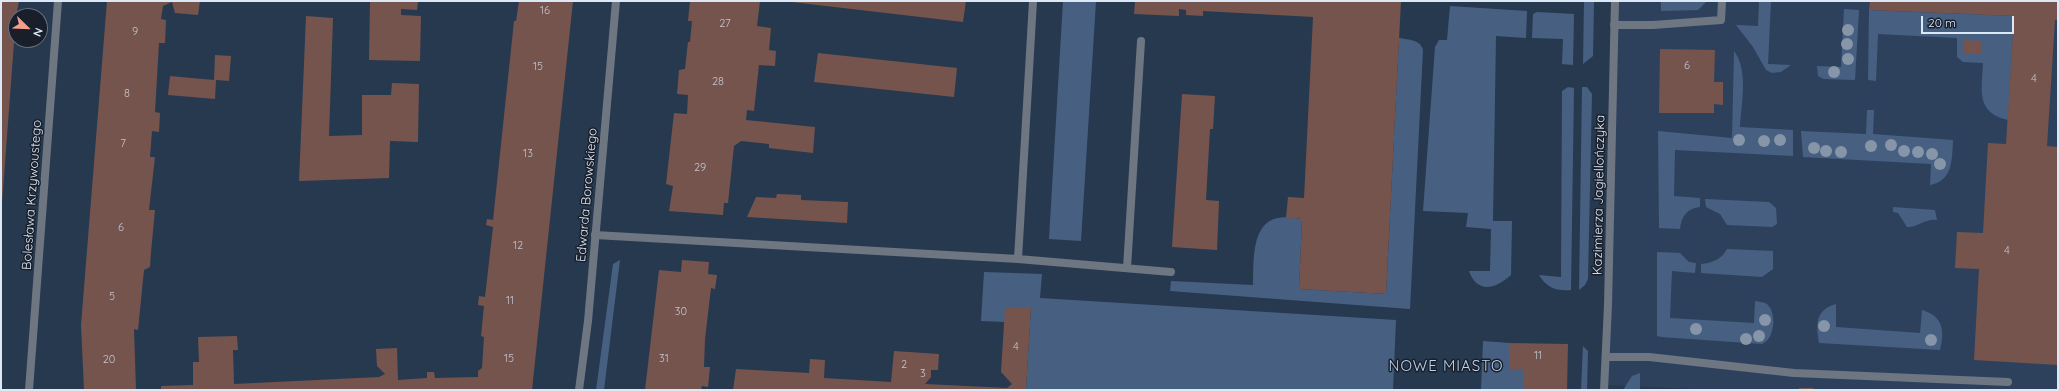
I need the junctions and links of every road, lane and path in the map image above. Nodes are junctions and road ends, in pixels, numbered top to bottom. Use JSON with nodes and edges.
{"nodes":[{"id":1,"x":58,"y":1,"type":"edge"},
{"id":2,"x":616,"y":1,"type":"edge"},
{"id":3,"x":1033,"y":1,"type":"edge"},
{"id":4,"x":1615,"y":1,"type":"edge"},
{"id":5,"x":1722,"y":1,"type":"edge"},
{"id":6,"x":1614,"y":25,"type":"junction"},
{"id":7,"x":1141,"y":41,"type":"dead end"},
{"id":8,"x":595,"y":235,"type":"junction"},
{"id":9,"x":1018,"y":259,"type":"junction"},
{"id":10,"x":1127,"y":268,"type":"junction"},
{"id":11,"x":1171,"y":272,"type":"dead end"},
{"id":12,"x":1606,"y":357,"type":"junction"},
{"id":13,"x":2008,"y":382,"type":"dead end"},
{"id":14,"x":29,"y":390,"type":"edge"},
{"id":15,"x":578,"y":390,"type":"edge"},
{"id":16,"x":1604,"y":390,"type":"edge"}],
"edges":[{"from":1,"to":14,"type":"street","name":"Bolesława Krzywoustego"},
{"from":2,"to":8,"type":"street","name":"Edwarda Borowskiego"},
{"from":3,"to":9,"type":"street"},
{"from":4,"to":6,"type":"street","name":"Kazimierza Jagiellończyka"},
{"from":5,"to":6,"type":"street"},
{"from":6,"to":12,"type":"street","name":"Kazimierza Jagiellończyka"},
{"from":7,"to":10,"type":"street"},
{"from":8,"to":9,"type":"street"},
{"from":8,"to":15,"type":"street","name":"Edwarda Borowskiego"},
{"from":9,"to":10,"type":"street"},
{"from":10,"to":11,"type":"street"},
{"from":12,"to":13,"type":"street"},
{"from":12,"to":16,"type":"street","name":"Kazimierza Jagiellończyka"}]}
